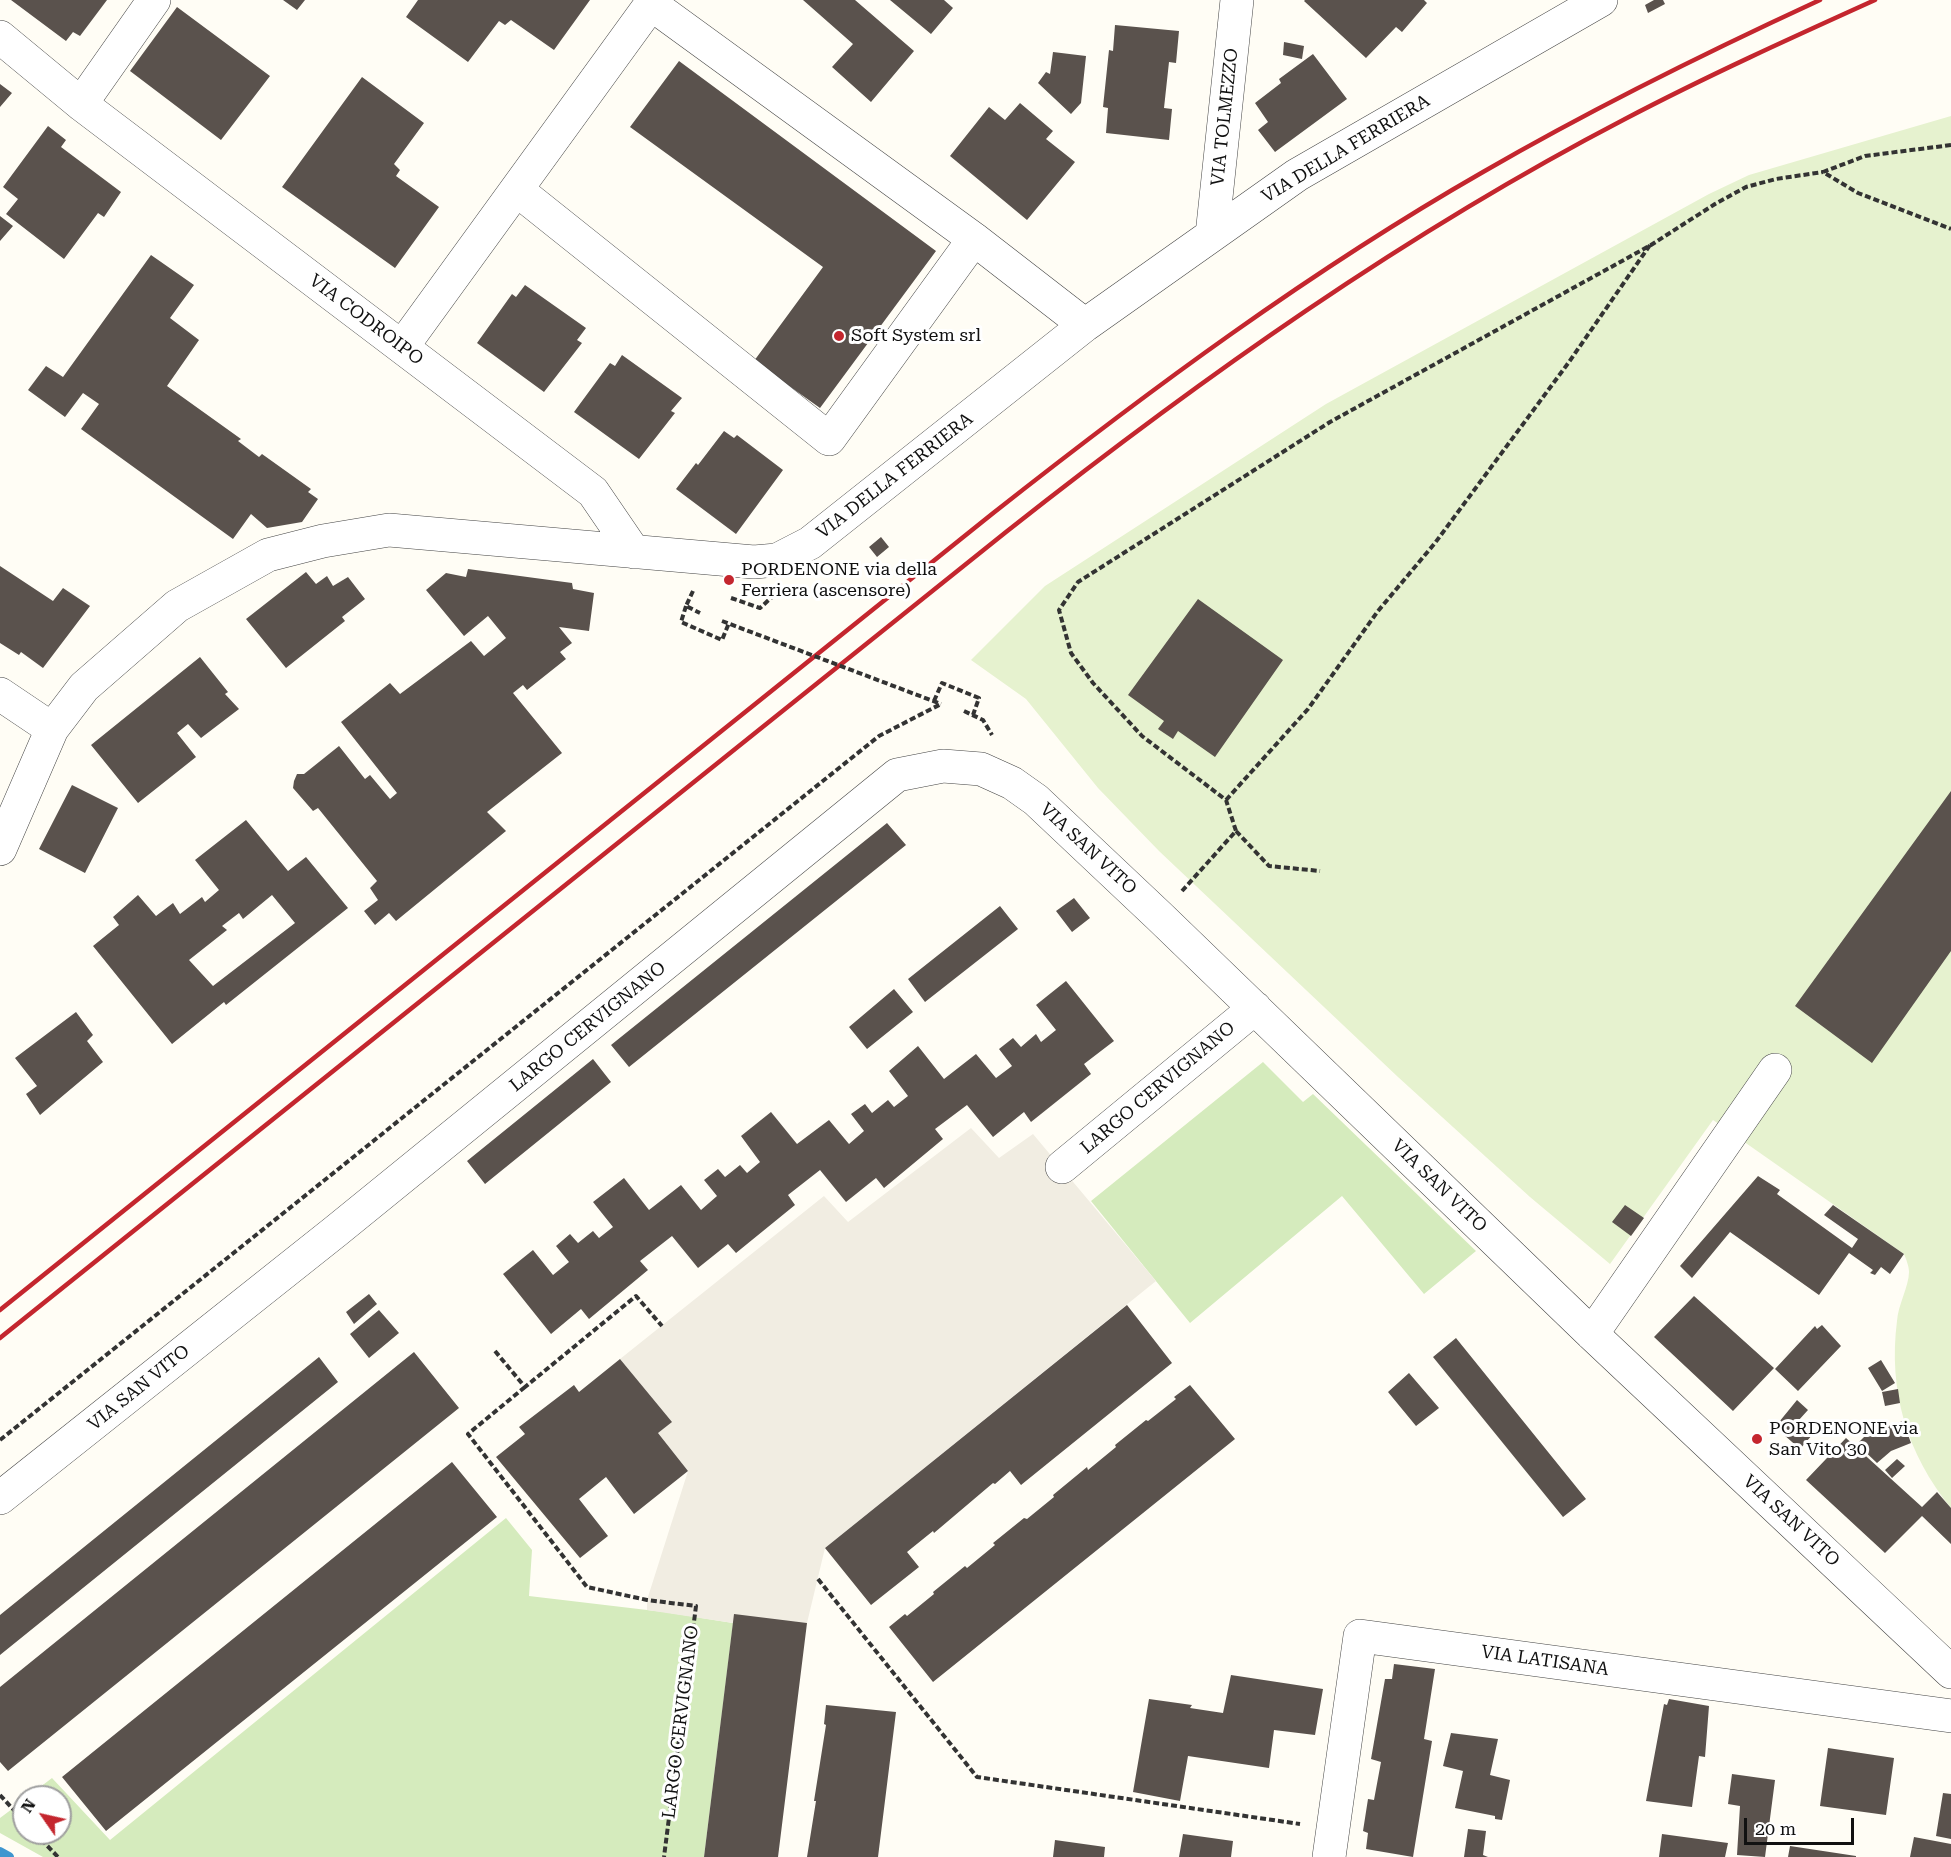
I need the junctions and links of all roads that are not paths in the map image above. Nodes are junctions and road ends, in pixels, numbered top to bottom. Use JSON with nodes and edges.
{"nodes":[{"id":1,"x":154,"y":0,"type":"edge"},
{"id":2,"x":1237,"y":0,"type":"edge"},
{"id":3,"x":1601,"y":0,"type":"edge"},
{"id":4,"x":0,"y":37,"type":"edge"},
{"id":5,"x":81,"y":104,"type":"junction"},
{"id":6,"x":517,"y":190,"type":"junction"},
{"id":7,"x":1212,"y":235,"type":"junction"},
{"id":8,"x":974,"y":239,"type":"junction"},
{"id":9,"x":1085,"y":325,"type":"junction"},
{"id":10,"x":402,"y":347,"type":"junction"},
{"id":11,"x":634,"y":552,"type":"junction"},
{"id":12,"x":0,"y":694,"type":"edge"},
{"id":13,"x":52,"y":729,"type":"junction"},
{"id":14,"x":897,"y":775,"type":"joint"},
{"id":15,"x":0,"y":849,"type":"edge"},
{"id":16,"x":1255,"y":1008,"type":"junction"},
{"id":17,"x":1774,"y":1070,"type":"dead end"},
{"id":18,"x":1062,"y":1167,"type":"dead end"},
{"id":19,"x":278,"y":1277,"type":"joint"},
{"id":20,"x":1592,"y":1334,"type":"junction"},
{"id":21,"x":0,"y":1498,"type":"edge"},
{"id":22,"x":1951,"y":1672,"type":"edge"},
{"id":23,"x":1951,"y":1716,"type":"edge"},
{"id":24,"x":1331,"y":1843,"type":"edge"}],
"edges":[{"from":1,"to":5,"type":"street"},
{"from":2,"to":7,"type":"street","name":"VIA TOLMEZZO"},
{"from":3,"to":7,"type":"street","name":"VIA DELLA FERRIERA"},
{"from":4,"to":5,"type":"street","name":"VIA CODROIPO"},
{"from":5,"to":10,"type":"street","name":"VIA CODROIPO"},
{"from":6,"to":8,"type":"street"},
{"from":6,"to":8,"type":"street"},
{"from":6,"to":10,"type":"street"},
{"from":7,"to":9,"type":"street","name":"VIA DELLA FERRIERA"},
{"from":8,"to":9,"type":"street"},
{"from":9,"to":11,"type":"street","name":"VIA DELLA FERRIERA"},
{"from":10,"to":11,"type":"street","name":"VIA CODROIPO"},
{"from":11,"to":13,"type":"street","name":"VIA DELLA FERRIERA"},
{"from":12,"to":13,"type":"street"},
{"from":13,"to":15,"type":"street","name":"VIA DELLA FERRIERA"},
{"from":14,"to":16,"type":"street","name":"VIA SAN VITO"},
{"from":14,"to":19,"type":"street","name":"LARGO CERVIGNANO"},
{"from":16,"to":18,"type":"street","name":"LARGO CERVIGNANO"},
{"from":16,"to":20,"type":"street","name":"VIA SAN VITO"},
{"from":17,"to":20,"type":"street"},
{"from":19,"to":21,"type":"street","name":"VIA SAN VITO"},
{"from":20,"to":22,"type":"street","name":"VIA SAN VITO"},
{"from":23,"to":24,"type":"street","name":"VIA LATISANA"}]}
